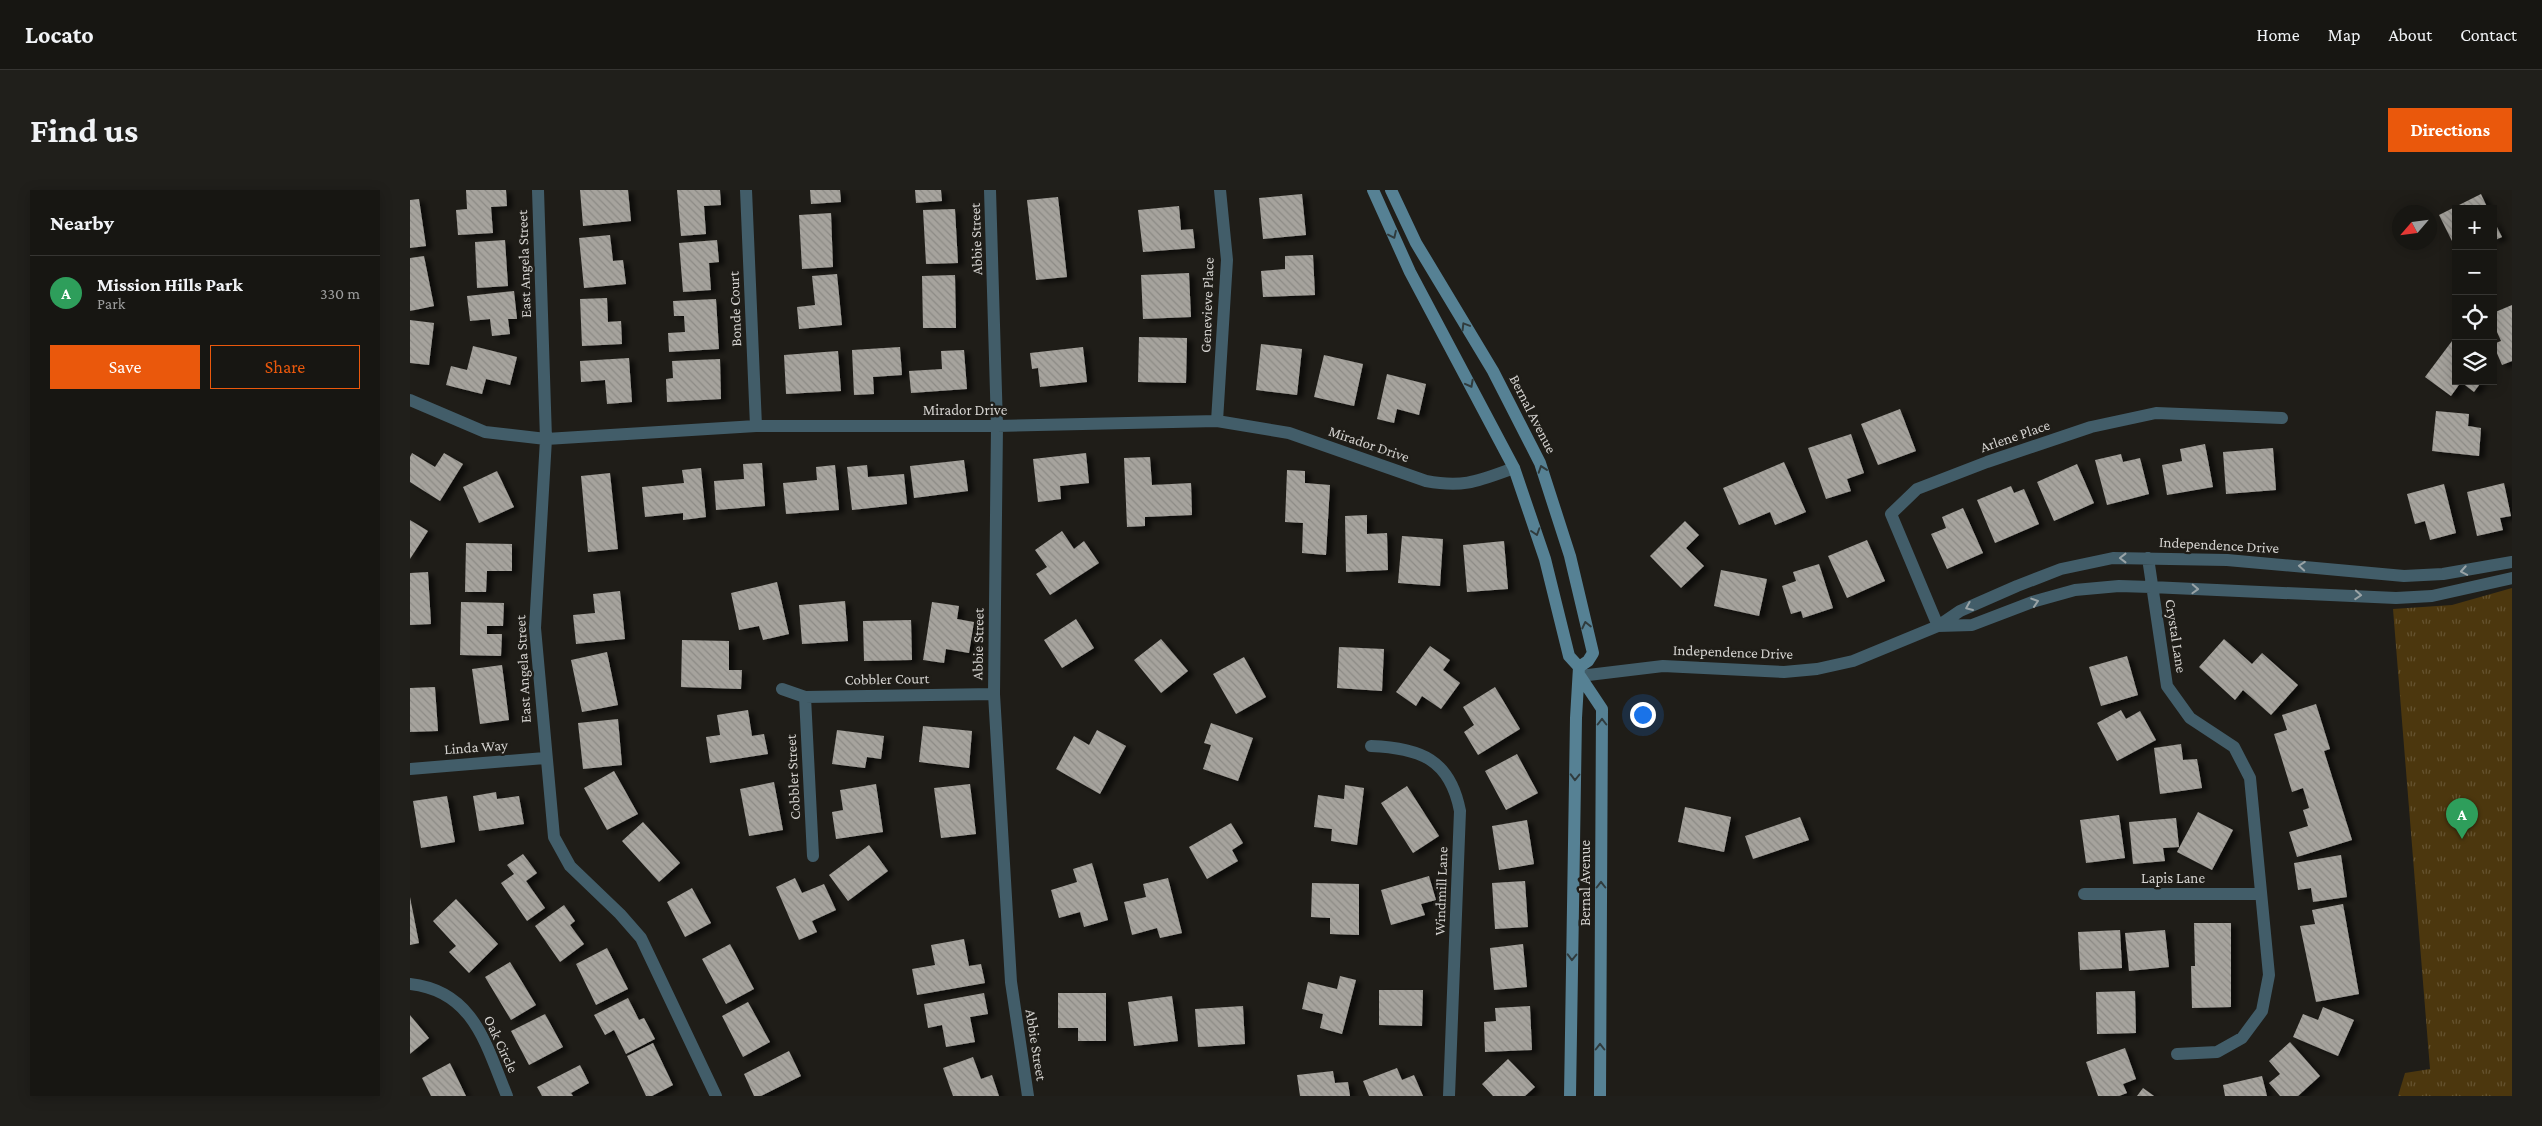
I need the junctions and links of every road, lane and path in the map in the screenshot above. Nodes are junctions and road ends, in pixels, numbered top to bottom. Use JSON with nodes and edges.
{"nodes":[{"id":1,"x":538,"y":190,"type":"edge"},
{"id":2,"x":746,"y":190,"type":"edge"},
{"id":3,"x":990,"y":190,"type":"edge"},
{"id":4,"x":1220,"y":190,"type":"edge"},
{"id":5,"x":1373,"y":190,"type":"edge"},
{"id":6,"x":1391,"y":190,"type":"edge"},
{"id":7,"x":410,"y":400,"type":"edge"},
{"id":8,"x":2282,"y":418,"type":"dead end"},
{"id":9,"x":1217,"y":421,"type":"junction"},
{"id":10,"x":756,"y":426,"type":"junction"},
{"id":11,"x":997,"y":426,"type":"junction"},
{"id":12,"x":546,"y":439,"type":"junction"},
{"id":13,"x":1514,"y":468,"type":"junction"},
{"id":14,"x":2148,"y":558,"type":"junction"},
{"id":15,"x":2512,"y":562,"type":"edge"},
{"id":16,"x":2512,"y":578,"type":"edge"},
{"id":17,"x":2151,"y":587,"type":"junction"},
{"id":18,"x":1938,"y":626,"type":"junction"},
{"id":19,"x":1579,"y":671,"type":"junction"},
{"id":20,"x":782,"y":689,"type":"dead end"},
{"id":21,"x":994,"y":694,"type":"junction"},
{"id":22,"x":805,"y":696,"type":"junction"},
{"id":23,"x":1371,"y":746,"type":"dead end"},
{"id":24,"x":545,"y":758,"type":"junction"},
{"id":25,"x":410,"y":769,"type":"edge"},
{"id":26,"x":813,"y":856,"type":"dead end"},
{"id":27,"x":2084,"y":894,"type":"dead end"},
{"id":28,"x":2261,"y":894,"type":"junction"},
{"id":29,"x":410,"y":984,"type":"edge"},
{"id":30,"x":2177,"y":1054,"type":"dead end"},
{"id":31,"x":507,"y":1096,"type":"edge"},
{"id":32,"x":716,"y":1096,"type":"edge"},
{"id":33,"x":1028,"y":1096,"type":"edge"},
{"id":34,"x":1449,"y":1096,"type":"edge"},
{"id":35,"x":1570,"y":1096,"type":"edge"},
{"id":36,"x":1600,"y":1096,"type":"edge"}],
"edges":[{"from":1,"to":12,"type":"street","name":"East Angela Street"},
{"from":2,"to":10,"type":"street","name":"Bonde Court"},
{"from":3,"to":11,"type":"street","name":"Abbie Street"},
{"from":4,"to":9,"type":"street","name":"Genevieve Place"},
{"from":5,"to":13,"type":"main road","name":"Bernal Avenue","one_way":true},
{"from":19,"to":6,"type":"main road","name":"Bernal Avenue","one_way":true},
{"from":7,"to":12,"type":"street","name":"Mirador Drive"},
{"from":8,"to":18,"type":"street","name":"Arlene Place"},
{"from":9,"to":11,"type":"street","name":"Mirador Drive"},
{"from":9,"to":13,"type":"street","name":"Mirador Drive"},
{"from":10,"to":11,"type":"street","name":"Mirador Drive"},
{"from":10,"to":12,"type":"street","name":"Mirador Drive"},
{"from":11,"to":21,"type":"street","name":"Abbie Street"},
{"from":12,"to":24,"type":"street","name":"East Angela Street"},
{"from":13,"to":19,"type":"main road","name":"Bernal Avenue","one_way":true},
{"from":15,"to":14,"type":"street","name":"Independence Drive","one_way":true},
{"from":14,"to":17,"type":"street","name":"Crystal Lane"},
{"from":14,"to":18,"type":"street","name":"Independence Drive","one_way":true},
{"from":17,"to":16,"type":"street","name":"Independence Drive","one_way":true},
{"from":18,"to":17,"type":"street","name":"Independence Drive","one_way":true},
{"from":17,"to":28,"type":"street","name":"Crystal Lane"},
{"from":18,"to":19,"type":"street","name":"Independence Drive"},
{"from":19,"to":35,"type":"main road","name":"Bernal Avenue","one_way":true},
{"from":36,"to":19,"type":"main road","name":"Bernal Avenue","one_way":true},
{"from":20,"to":22,"type":"street","name":"Cobbler Court"},
{"from":21,"to":22,"type":"street","name":"Cobbler Court"},
{"from":21,"to":33,"type":"street","name":"Abbie Street"},
{"from":22,"to":26,"type":"street","name":"Cobbler Street"},
{"from":23,"to":34,"type":"street","name":"Windmill Lane"},
{"from":24,"to":25,"type":"street","name":"Linda Way"},
{"from":24,"to":32,"type":"street","name":"East Angela Street"},
{"from":27,"to":28,"type":"street","name":"Lapis Lane"},
{"from":28,"to":30,"type":"street","name":"Crystal Lane"},
{"from":29,"to":31,"type":"street","name":"Oak Circle"}]}
